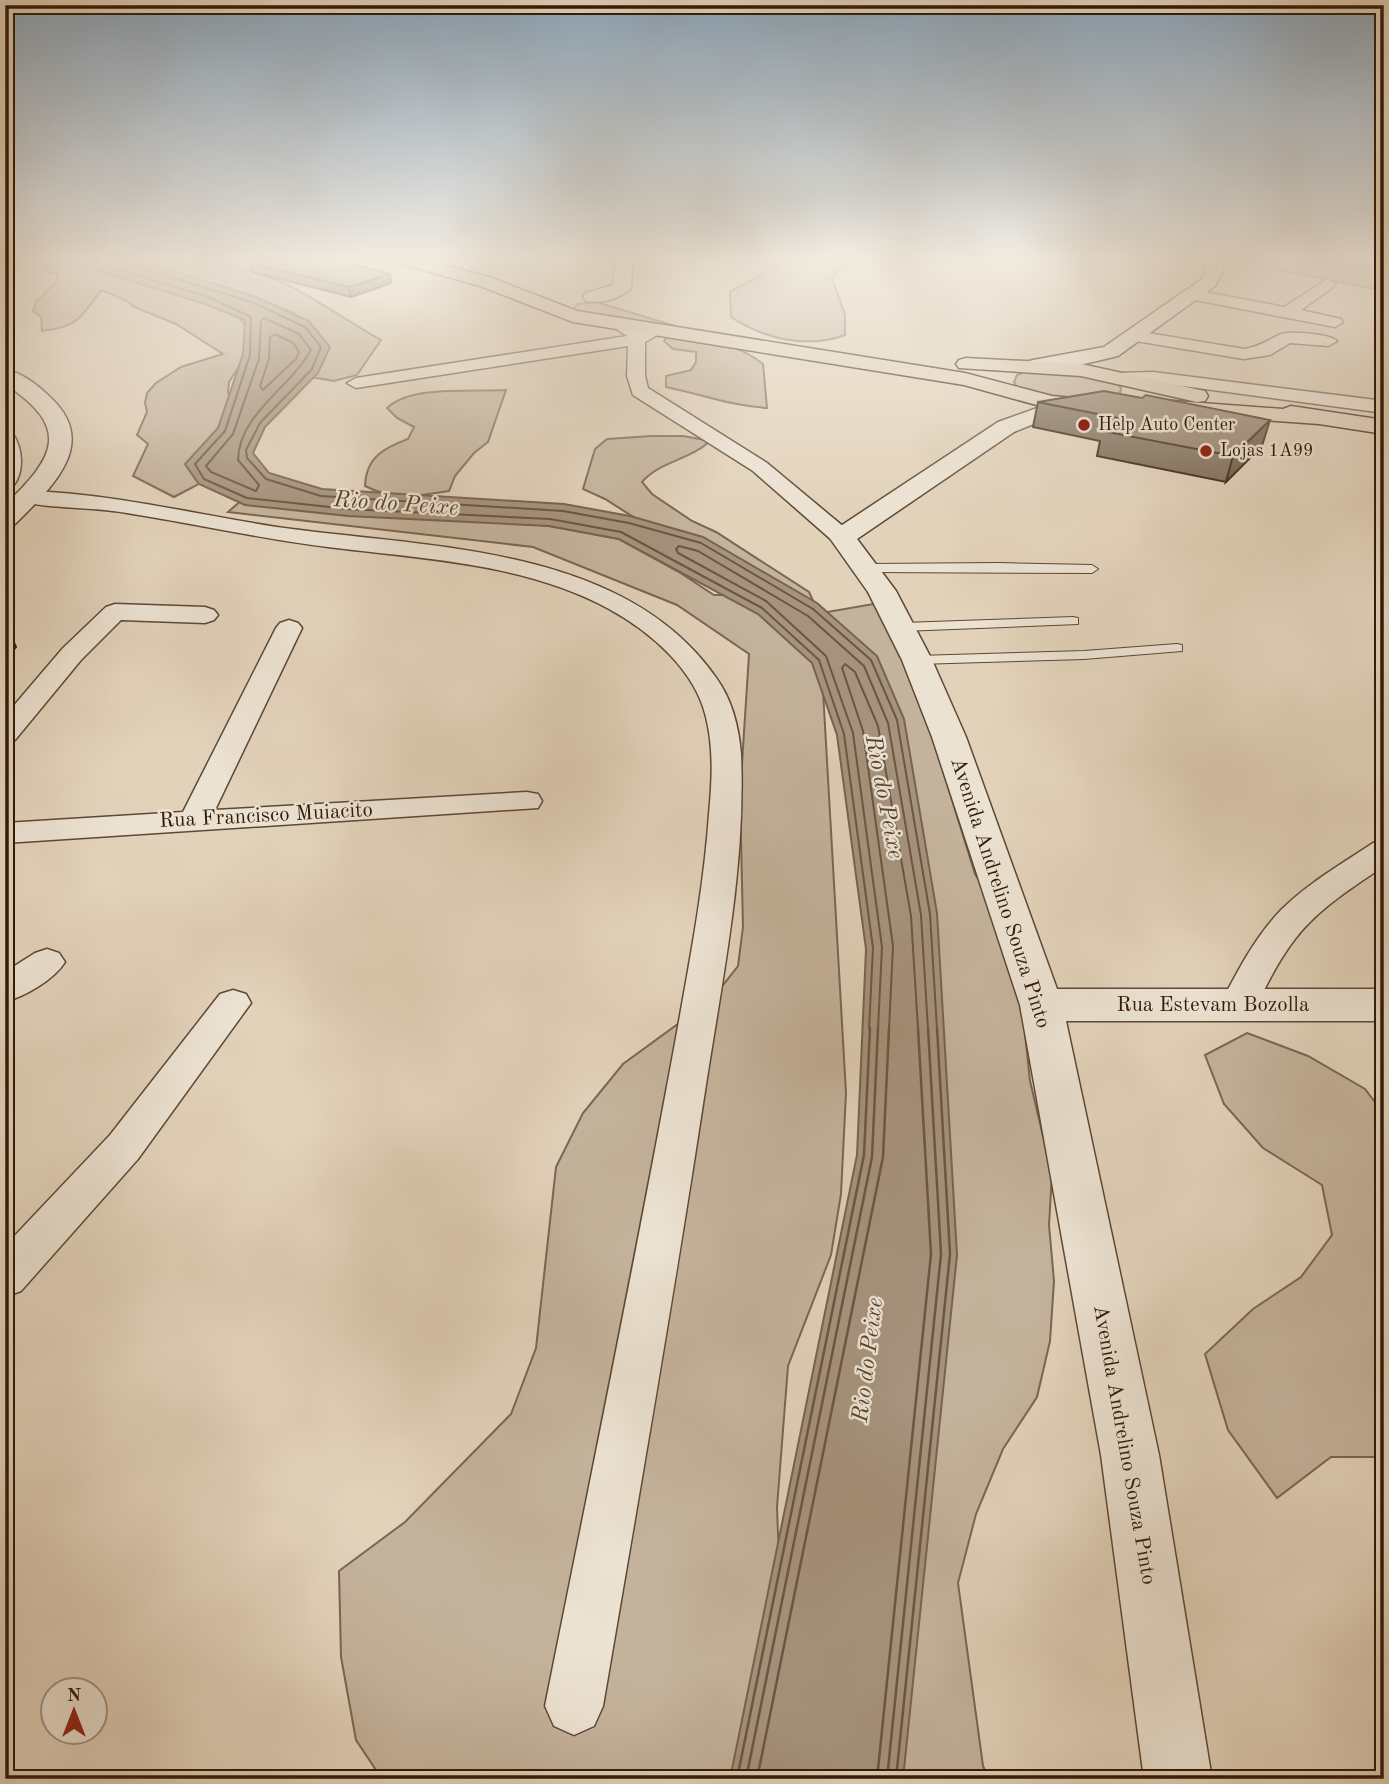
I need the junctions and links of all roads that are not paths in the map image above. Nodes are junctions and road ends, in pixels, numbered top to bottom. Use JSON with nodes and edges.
{"nodes":[{"id":1,"x":622,"y":342,"type":"edge"},
{"id":2,"x":637,"y":342,"type":"edge"},
{"id":3,"x":740,"y":342,"type":"edge"},
{"id":4,"x":776,"y":342,"type":"edge"},
{"id":5,"x":1126,"y":342,"type":"edge"},
{"id":6,"x":1174,"y":342,"type":"edge"},
{"id":7,"x":1279,"y":342,"type":"edge"},
{"id":8,"x":1111,"y":352,"type":"junction"},
{"id":9,"x":1032,"y":366,"type":"junction"},
{"id":10,"x":5,"y":375,"type":"edge"},
{"id":11,"x":1119,"y":377,"type":"junction"},
{"id":12,"x":356,"y":383,"type":"dead end"},
{"id":13,"x":1012,"y":391,"type":"junction"},
{"id":14,"x":1116,"y":404,"type":"junction"},
{"id":15,"x":1146,"y":407,"type":"edge"},
{"id":16,"x":1384,"y":407,"type":"edge"},
{"id":17,"x":1316,"y":418,"type":"junction"},
{"id":18,"x":1006,"y":427,"type":"junction"},
{"id":19,"x":1384,"y":427,"type":"edge"},
{"id":20,"x":5,"y":439,"type":"edge"},
{"id":21,"x":11,"y":498,"type":"edge"},
{"id":22,"x":842,"y":537,"type":"junction"},
{"id":23,"x":867,"y":568,"type":"junction"},
{"id":24,"x":1092,"y":569,"type":"dead end"},
{"id":25,"x":205,"y":615,"type":"dead end"},
{"id":26,"x":1073,"y":621,"type":"dead end"},
{"id":27,"x":902,"y":627,"type":"junction"},
{"id":28,"x":289,"y":628,"type":"dead end"},
{"id":29,"x":1177,"y":648,"type":"dead end"},
{"id":30,"x":917,"y":660,"type":"junction"},
{"id":31,"x":5,"y":734,"type":"edge"},
{"id":32,"x":527,"y":801,"type":"dead end"},
{"id":33,"x":195,"y":820,"type":"junction"},
{"id":34,"x":5,"y":834,"type":"edge"},
{"id":35,"x":1384,"y":850,"type":"edge"},
{"id":36,"x":47,"y":961,"type":"dead end"},
{"id":37,"x":5,"y":989,"type":"edge"},
{"id":38,"x":233,"y":1003,"type":"dead end"},
{"id":39,"x":1238,"y":1004,"type":"junction"},
{"id":40,"x":1041,"y":1005,"type":"junction"},
{"id":41,"x":1384,"y":1005,"type":"edge"},
{"id":42,"x":5,"y":1277,"type":"edge"},
{"id":43,"x":574,"y":1706,"type":"dead end"},
{"id":44,"x":1178,"y":1779,"type":"edge"}],
"edges":[{"from":1,"to":12,"type":"street"},
{"from":2,"to":22,"type":"street","name":"Avenida Andrelino Souza Pinto"},
{"from":3,"to":13,"type":"main road"},
{"from":4,"to":9,"type":"main road"},
{"from":5,"to":8,"type":"street"},
{"from":6,"to":7,"type":"street"},
{"from":8,"to":9,"type":"street"},
{"from":8,"to":11,"type":"street"},
{"from":9,"to":11,"type":"main road"},
{"from":9,"to":13,"type":"main road"},
{"from":10,"to":21,"type":"street"},
{"from":11,"to":14,"type":"main road"},
{"from":11,"to":16,"type":"street"},
{"from":11,"to":17,"type":"main road"},
{"from":13,"to":14,"type":"main road"},
{"from":13,"to":18,"type":"street"},
{"from":14,"to":18,"type":"street"},
{"from":15,"to":17,"type":"main road"},
{"from":17,"to":19,"type":"main road"},
{"from":18,"to":22,"type":"street"},
{"from":20,"to":21,"type":"street"},
{"from":21,"to":43,"type":"street"},
{"from":22,"to":23,"type":"street","name":"Avenida Andrelino Souza Pinto"},
{"from":23,"to":24,"type":"lane"},
{"from":23,"to":27,"type":"street","name":"Avenida Andrelino Souza Pinto"},
{"from":25,"to":31,"type":"street"},
{"from":26,"to":27,"type":"lane"},
{"from":27,"to":30,"type":"street","name":"Avenida Andrelino Souza Pinto"},
{"from":28,"to":33,"type":"street"},
{"from":29,"to":30,"type":"lane"},
{"from":30,"to":40,"type":"street","name":"Avenida Andrelino Souza Pinto"},
{"from":32,"to":33,"type":"street","name":"Rua Francisco Muiacito"},
{"from":33,"to":34,"type":"street","name":"Rua Francisco Muiacito"},
{"from":35,"to":39,"type":"street"},
{"from":36,"to":37,"type":"street"},
{"from":38,"to":42,"type":"street"},
{"from":39,"to":40,"type":"street","name":"Rua Estevam Bozolla"},
{"from":39,"to":41,"type":"street","name":"Rua Estevam Bozolla"},
{"from":40,"to":44,"type":"street","name":"Avenida Andrelino Souza Pinto"}]}
